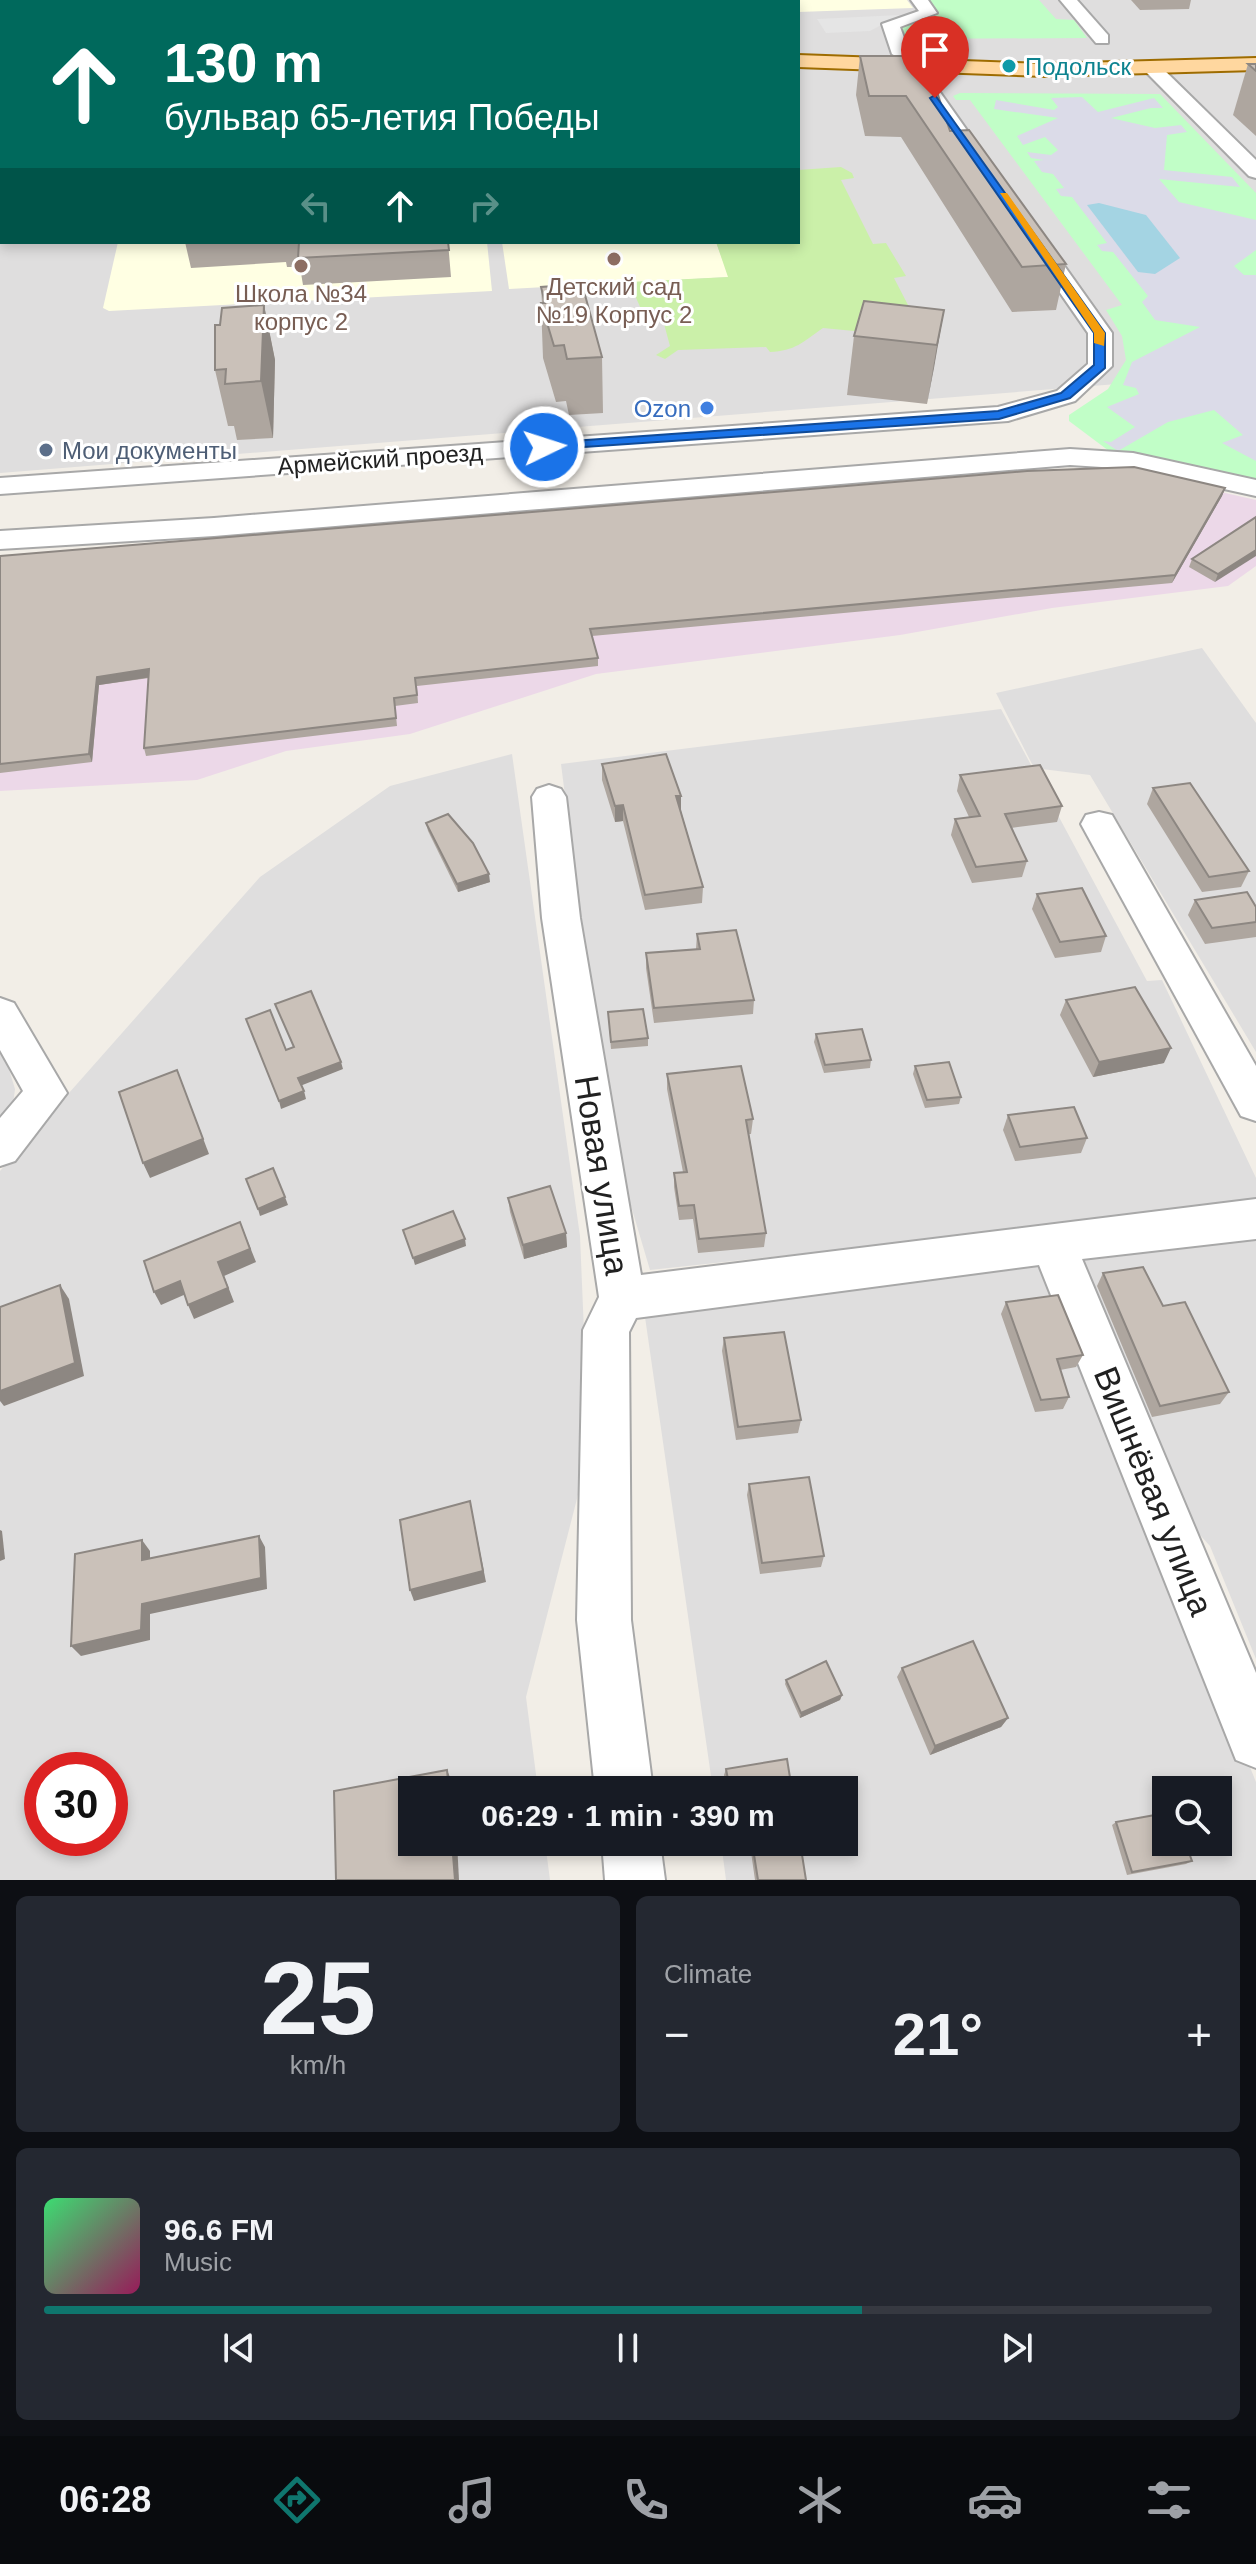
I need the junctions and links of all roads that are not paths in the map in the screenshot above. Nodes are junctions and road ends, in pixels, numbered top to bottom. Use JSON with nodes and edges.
{"nodes":[{"id":1,"x":919,"y":0,"type":"edge"},
{"id":2,"x":1068,"y":0,"type":"edge"},
{"id":3,"x":1102,"y":39,"type":"dead end"},
{"id":4,"x":800,"y":51,"type":"edge"},
{"id":5,"x":1256,"y":51,"type":"edge"},
{"id":6,"x":828,"y":57,"type":"junction"},
{"id":7,"x":1219,"y":59,"type":"junction"},
{"id":8,"x":800,"y":61,"type":"edge"},
{"id":9,"x":908,"y":61,"type":"junction"},
{"id":10,"x":1256,"y":64,"type":"edge"},
{"id":11,"x":1153,"y":69,"type":"junction"},
{"id":12,"x":1256,"y":172,"type":"edge"},
{"id":13,"x":1002,"y":194,"type":"edge"},
{"id":14,"x":1019,"y":218,"type":"edge"},
{"id":15,"x":0,"y":486,"type":"edge"},
{"id":16,"x":1256,"y":488,"type":"edge"},
{"id":17,"x":0,"y":540,"type":"edge"},
{"id":18,"x":549,"y":797,"type":"dead end"},
{"id":19,"x":1099,"y":824,"type":"dead end"},
{"id":20,"x":0,"y":1014,"type":"edge"},
{"id":21,"x":1256,"y":1104,"type":"edge"},
{"id":22,"x":0,"y":1148,"type":"edge"},
{"id":23,"x":1256,"y":1219,"type":"edge"},
{"id":24,"x":1053,"y":1243,"type":"junction"},
{"id":25,"x":622,"y":1299,"type":"junction"},
{"id":26,"x":1256,"y":1740,"type":"edge"},
{"id":27,"x":622,"y":1776,"type":"edge"},
{"id":28,"x":632,"y":1856,"type":"edge"},
{"id":29,"x":635,"y":1880,"type":"edge"}],
"edges":[{"from":1,"to":9,"type":"street"},
{"from":2,"to":3,"type":"street"},
{"from":4,"to":6,"type":"main road"},
{"from":5,"to":7,"type":"main road"},
{"from":6,"to":8,"type":"main road"},
{"from":6,"to":9,"type":"main road"},
{"from":7,"to":9,"type":"main road"},
{"from":7,"to":10,"type":"main road"},
{"from":7,"to":11,"type":"main road"},
{"from":9,"to":11,"type":"main road"},
{"from":9,"to":13,"type":"street"},
{"from":11,"to":12,"type":"street"},
{"from":14,"to":15,"type":"street","name":"Армейский проезд"},
{"from":16,"to":17,"type":"street"},
{"from":18,"to":25,"type":"street","name":"Новая улица"},
{"from":19,"to":21,"type":"street"},
{"from":20,"to":22,"type":"street"},
{"from":23,"to":24,"type":"street"},
{"from":24,"to":25,"type":"street"},
{"from":24,"to":26,"type":"street","name":"Вишнёвая улица"},
{"from":25,"to":27,"type":"street","name":"Новая улица"},
{"from":28,"to":29,"type":"street"}]}
